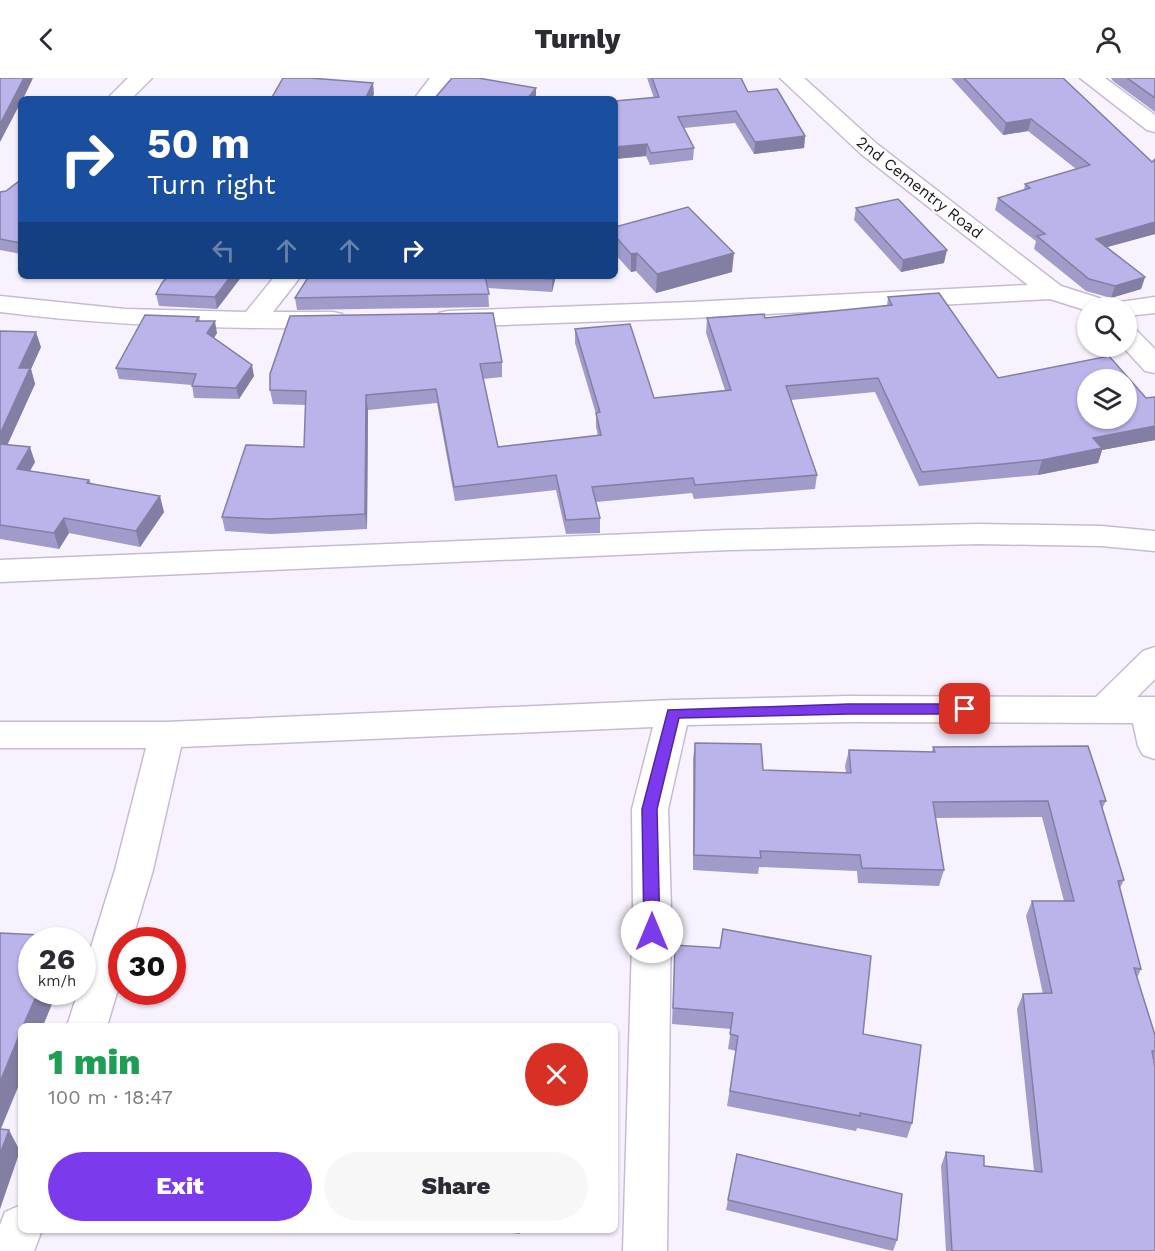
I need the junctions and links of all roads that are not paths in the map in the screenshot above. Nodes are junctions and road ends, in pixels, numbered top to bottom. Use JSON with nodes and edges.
{"nodes":[{"id":1,"x":141,"y":78,"type":"edge"},
{"id":2,"x":441,"y":78,"type":"edge"},
{"id":3,"x":791,"y":78,"type":"edge"},
{"id":4,"x":1091,"y":78,"type":"edge"},
{"id":5,"x":121,"y":96,"type":"edge"},
{"id":6,"x":427,"y":96,"type":"edge"},
{"id":7,"x":1155,"y":125,"type":"edge"},
{"id":8,"x":286,"y":279,"type":"edge"},
{"id":9,"x":1052,"y":291,"type":"junction"},
{"id":10,"x":1077,"y":299,"type":"edge"},
{"id":11,"x":0,"y":304,"type":"edge"},
{"id":12,"x":1155,"y":305,"type":"edge"},
{"id":13,"x":1137,"y":307,"type":"edge"},
{"id":14,"x":426,"y":319,"type":"edge"},
{"id":15,"x":357,"y":320,"type":"edge"},
{"id":16,"x":253,"y":321,"type":"junction"},
{"id":17,"x":1137,"y":346,"type":"edge"},
{"id":18,"x":1155,"y":365,"type":"edge"},
{"id":19,"x":1155,"y":541,"type":"edge"},
{"id":20,"x":0,"y":571,"type":"edge"},
{"id":21,"x":1155,"y":659,"type":"edge"},
{"id":22,"x":1104,"y":710,"type":"junction"},
{"id":23,"x":1151,"y":710,"type":"edge"},
{"id":24,"x":673,"y":713,"type":"junction"},
{"id":25,"x":0,"y":735,"type":"edge"},
{"id":26,"x":167,"y":735,"type":"junction"},
{"id":27,"x":1155,"y":746,"type":"edge"},
{"id":28,"x":88,"y":1023,"type":"edge"},
{"id":29,"x":19,"y":1233,"type":"edge"},
{"id":30,"x":12,"y":1251,"type":"edge"},
{"id":31,"x":645,"y":1251,"type":"edge"}],
"edges":[{"from":1,"to":5,"type":"street"},
{"from":2,"to":6,"type":"street"},
{"from":3,"to":9,"type":"street","name":"2nd Cementry Road"},
{"from":4,"to":7,"type":"street"},
{"from":8,"to":16,"type":"street"},
{"from":9,"to":10,"type":"street"},
{"from":9,"to":14,"type":"street"},
{"from":11,"to":16,"type":"street"},
{"from":12,"to":13,"type":"street"},
{"from":15,"to":16,"type":"street"},
{"from":17,"to":18,"type":"street"},
{"from":19,"to":20,"type":"street"},
{"from":21,"to":22,"type":"street"},
{"from":22,"to":23,"type":"street"},
{"from":22,"to":24,"type":"street"},
{"from":23,"to":27,"type":"street"},
{"from":24,"to":26,"type":"street"},
{"from":24,"to":31,"type":"street"},
{"from":25,"to":26,"type":"street"},
{"from":26,"to":28,"type":"street"},
{"from":29,"to":30,"type":"street"}]}
